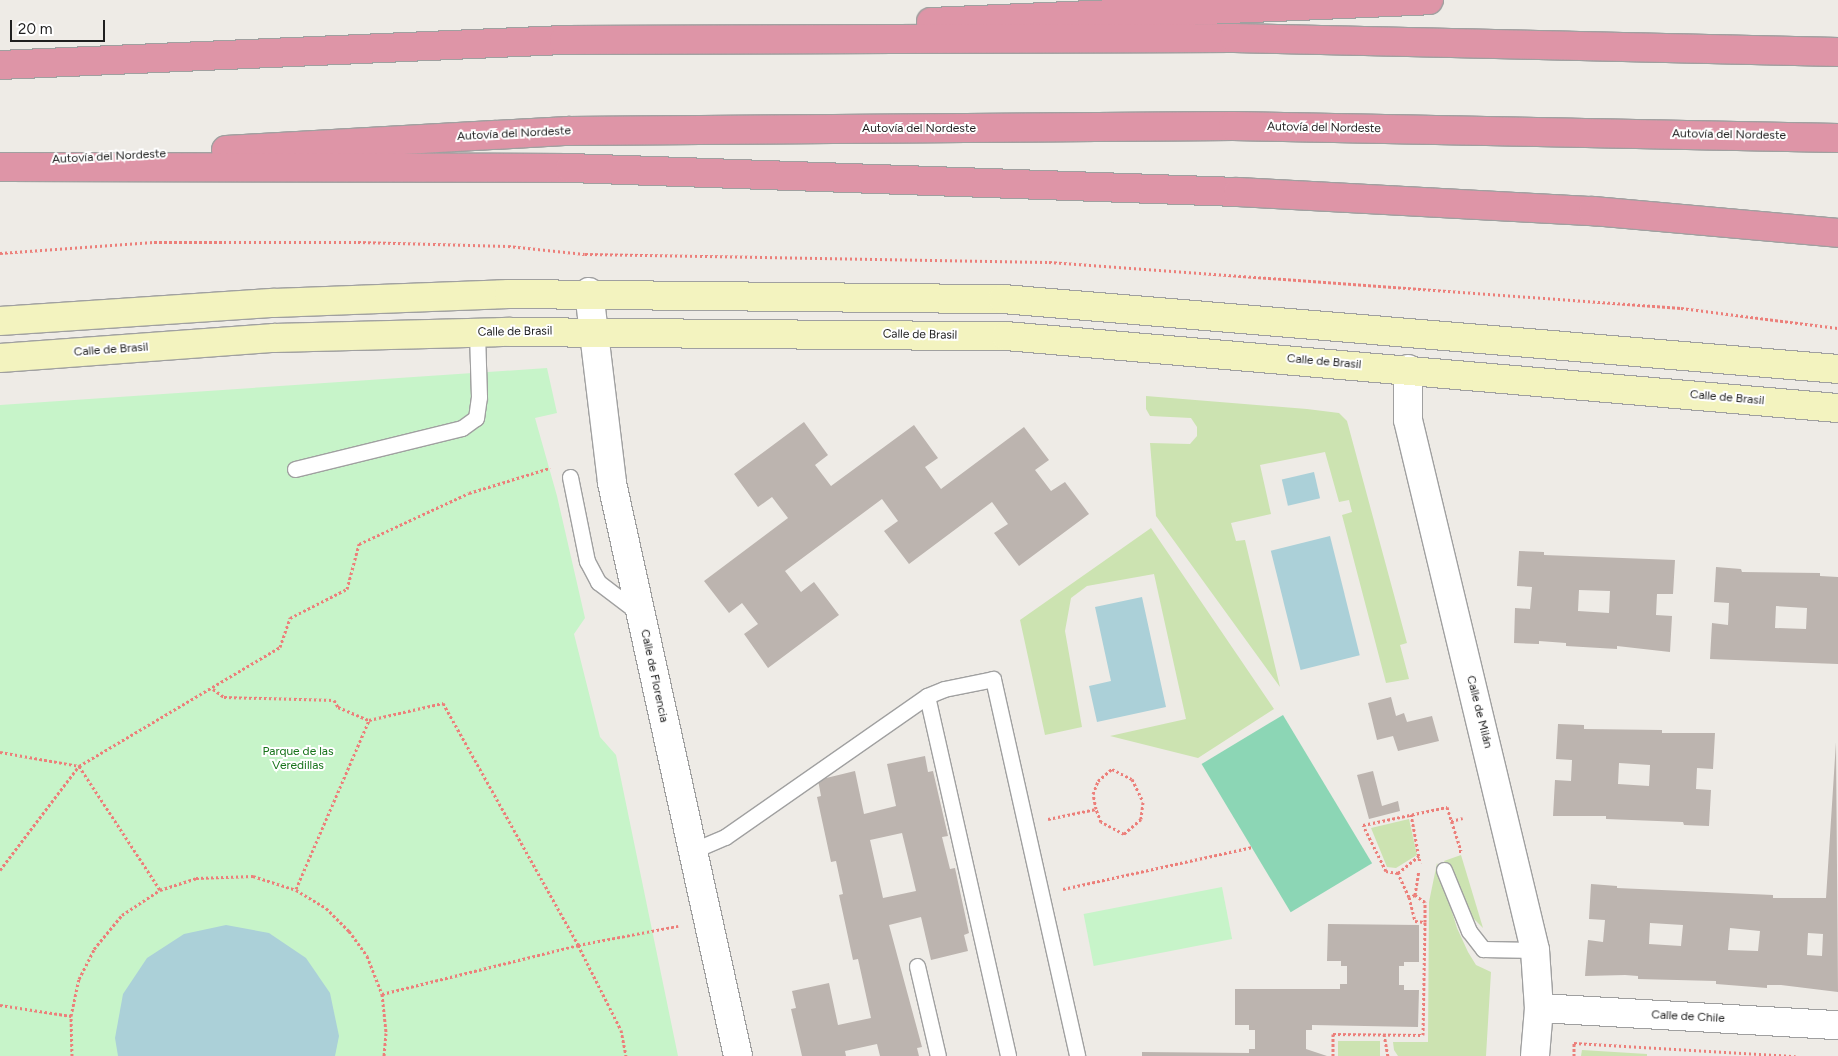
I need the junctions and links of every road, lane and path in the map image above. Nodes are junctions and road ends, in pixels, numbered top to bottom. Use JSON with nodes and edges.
{"nodes":[{"id":1,"x":1428,"y":0,"type":"edge"},
{"id":2,"x":564,"y":40,"type":"junction"},
{"id":3,"x":1838,"y":52,"type":"edge"},
{"id":4,"x":0,"y":65,"type":"edge"},
{"id":5,"x":1838,"y":138,"type":"edge"},
{"id":6,"x":0,"y":165,"type":"edge"},
{"id":7,"x":1838,"y":233,"type":"edge"},
{"id":8,"x":589,"y":292,"type":"junction"},
{"id":9,"x":0,"y":321,"type":"edge"},
{"id":10,"x":594,"y":332,"type":"junction"},
{"id":11,"x":477,"y":333,"type":"junction"},
{"id":12,"x":0,"y":358,"type":"edge"},
{"id":13,"x":1408,"y":369,"type":"junction"},
{"id":14,"x":1838,"y":369,"type":"edge"},
{"id":15,"x":1838,"y":408,"type":"edge"},
{"id":16,"x":558,"y":465,"type":"dead end"},
{"id":17,"x":295,"y":469,"type":"dead end"},
{"id":18,"x":570,"y":477,"type":"dead end"},
{"id":19,"x":640,"y":614,"type":"junction"},
{"id":20,"x":213,"y":689,"type":"junction"},
{"id":21,"x":928,"y":696,"type":"junction"},
{"id":22,"x":370,"y":720,"type":"junction"},
{"id":23,"x":0,"y":752,"type":"edge"},
{"id":24,"x":79,"y":766,"type":"junction"},
{"id":25,"x":1096,"y":809,"type":"junction"},
{"id":26,"x":1411,"y":814,"type":"junction"},
{"id":27,"x":1463,"y":818,"type":"dead end"},
{"id":28,"x":1025,"y":823,"type":"junction"},
{"id":29,"x":1252,"y":847,"type":"dead end"},
{"id":30,"x":692,"y":851,"type":"junction"},
{"id":31,"x":1420,"y":856,"type":"junction"},
{"id":32,"x":0,"y":870,"type":"edge"},
{"id":33,"x":1444,"y":870,"type":"dead end"},
{"id":34,"x":1398,"y":873,"type":"junction"},
{"id":35,"x":160,"y":890,"type":"junction"},
{"id":36,"x":296,"y":890,"type":"junction"},
{"id":37,"x":1040,"y":894,"type":"junction"},
{"id":38,"x":1415,"y":895,"type":"junction"},
{"id":39,"x":1408,"y":897,"type":"junction"},
{"id":40,"x":708,"y":920,"type":"junction"},
{"id":41,"x":1425,"y":922,"type":"junction"},
{"id":42,"x":578,"y":945,"type":"junction"},
{"id":43,"x":1535,"y":950,"type":"junction"},
{"id":44,"x":917,"y":966,"type":"dead end"},
{"id":45,"x":382,"y":994,"type":"junction"},
{"id":46,"x":0,"y":1005,"type":"edge"},
{"id":47,"x":1538,"y":1008,"type":"junction"},
{"id":48,"x":71,"y":1016,"type":"junction"},
{"id":49,"x":1838,"y":1025,"type":"edge"},
{"id":50,"x":1384,"y":1034,"type":"junction"},
{"id":51,"x":72,"y":1056,"type":"edge"},
{"id":52,"x":384,"y":1056,"type":"edge"},
{"id":53,"x":626,"y":1056,"type":"edge"},
{"id":54,"x":738,"y":1056,"type":"edge"},
{"id":55,"x":938,"y":1056,"type":"edge"},
{"id":56,"x":1008,"y":1056,"type":"edge"},
{"id":57,"x":1076,"y":1056,"type":"edge"},
{"id":58,"x":1332,"y":1056,"type":"edge"},
{"id":59,"x":1388,"y":1056,"type":"edge"},
{"id":60,"x":1535,"y":1056,"type":"edge"},
{"id":61,"x":1574,"y":1056,"type":"edge"},
{"id":62,"x":1796,"y":1056,"type":"edge"}],
"edges":[{"from":1,"to":2,"type":"highway"},
{"from":2,"to":3,"type":"highway"},
{"from":2,"to":4,"type":"highway"},
{"from":5,"to":6,"type":"highway","name":"Autovía del Nordeste"},
{"from":6,"to":7,"type":"highway"},
{"from":8,"to":9,"type":"street"},
{"from":8,"to":10,"type":"street","name":"Calle de Florencia"},
{"from":8,"to":14,"type":"street"},
{"from":10,"to":11,"type":"street","name":"Calle de Brasil"},
{"from":10,"to":13,"type":"street","name":"Calle de Brasil"},
{"from":10,"to":19,"type":"street","name":"Calle de Florencia"},
{"from":11,"to":12,"type":"street","name":"Calle de Brasil"},
{"from":11,"to":17,"type":"lane"},
{"from":13,"to":15,"type":"street","name":"Calle de Brasil"},
{"from":13,"to":43,"type":"street","name":"Calle de Milán"},
{"from":16,"to":20,"type":"path"},
{"from":18,"to":19,"type":"lane"},
{"from":19,"to":30,"type":"street","name":"Calle de Florencia"},
{"from":20,"to":22,"type":"path"},
{"from":20,"to":24,"type":"path"},
{"from":21,"to":28,"type":"lane"},
{"from":21,"to":30,"type":"lane"},
{"from":21,"to":56,"type":"lane"},
{"from":22,"to":36,"type":"path"},
{"from":22,"to":42,"type":"path"},
{"from":23,"to":24,"type":"path"},
{"from":24,"to":32,"type":"path"},
{"from":24,"to":35,"type":"path"},
{"from":25,"to":25,"type":"path"},
{"from":25,"to":28,"type":"path"},
{"from":26,"to":27,"type":"path"},
{"from":26,"to":31,"type":"path"},
{"from":26,"to":34,"type":"path"},
{"from":28,"to":37,"type":"lane"},
{"from":29,"to":37,"type":"path"},
{"from":30,"to":40,"type":"street","name":"Calle de Florencia"},
{"from":31,"to":34,"type":"path"},
{"from":31,"to":38,"type":"path"},
{"from":33,"to":43,"type":"lane"},
{"from":34,"to":39,"type":"path"},
{"from":35,"to":36,"type":"path"},
{"from":35,"to":48,"type":"path"},
{"from":36,"to":45,"type":"path"},
{"from":37,"to":57,"type":"lane"},
{"from":38,"to":39,"type":"path"},
{"from":38,"to":41,"type":"path"},
{"from":39,"to":41,"type":"path"},
{"from":40,"to":42,"type":"path"},
{"from":40,"to":54,"type":"street","name":"Calle de Florencia"},
{"from":41,"to":50,"type":"path"},
{"from":42,"to":45,"type":"path"},
{"from":42,"to":53,"type":"path"},
{"from":43,"to":47,"type":"street","name":"Calle de Milán"},
{"from":44,"to":55,"type":"lane"},
{"from":45,"to":52,"type":"path"},
{"from":46,"to":48,"type":"path"},
{"from":47,"to":49,"type":"street","name":"Calle de Chile"},
{"from":47,"to":60,"type":"street","name":"Calle de Milán"},
{"from":48,"to":51,"type":"path"},
{"from":50,"to":58,"type":"path"},
{"from":50,"to":59,"type":"path"},
{"from":61,"to":62,"type":"path"}]}
